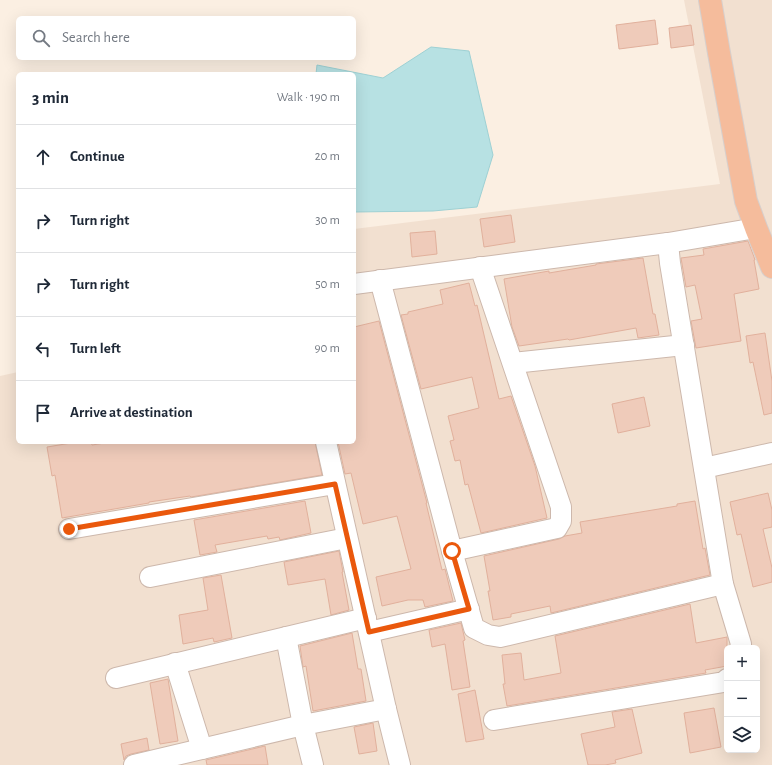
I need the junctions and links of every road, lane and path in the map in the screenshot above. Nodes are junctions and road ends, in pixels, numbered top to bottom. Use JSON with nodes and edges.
{"nodes":[{"id":1,"x":710,"y":0,"type":"edge"},
{"id":2,"x":756,"y":228,"type":"junction"},
{"id":3,"x":668,"y":243,"type":"junction"},
{"id":4,"x":480,"y":267,"type":"junction"},
{"id":5,"x":772,"y":267,"type":"edge"},
{"id":6,"x":380,"y":280,"type":"junction"},
{"id":7,"x":356,"y":284,"type":"edge"},
{"id":8,"x":684,"y":345,"type":"junction"},
{"id":9,"x":513,"y":363,"type":"junction"},
{"id":10,"x":326,"y":444,"type":"edge"},
{"id":11,"x":772,"y":453,"type":"edge"},
{"id":12,"x":704,"y":468,"type":"junction"},
{"id":13,"x":335,"y":484,"type":"junction"},
{"id":14,"x":69,"y":529,"type":"dead end"},
{"id":15,"x":347,"y":538,"type":"junction"},
{"id":16,"x":452,"y":551,"type":"junction"},
{"id":17,"x":150,"y":577,"type":"dead end"},
{"id":18,"x":723,"y":584,"type":"junction"},
{"id":19,"x":469,"y":609,"type":"junction"},
{"id":20,"x":367,"y":625,"type":"junction"},
{"id":21,"x":286,"y":637,"type":"junction"},
{"id":22,"x":741,"y":645,"type":"edge"},
{"id":23,"x":175,"y":663,"type":"junction"},
{"id":24,"x":116,"y":678,"type":"dead end"},
{"id":25,"x":725,"y":681,"type":"edge"},
{"id":26,"x":386,"y":709,"type":"junction"},
{"id":27,"x":494,"y":720,"type":"dead end"},
{"id":28,"x":303,"y":725,"type":"junction"},
{"id":29,"x":202,"y":749,"type":"junction"},
{"id":30,"x":134,"y":765,"type":"edge"},
{"id":31,"x":313,"y":765,"type":"edge"},
{"id":32,"x":400,"y":765,"type":"edge"}],
"edges":[{"from":1,"to":2,"type":"highway"},
{"from":2,"to":3,"type":"street"},
{"from":2,"to":5,"type":"highway"},
{"from":3,"to":4,"type":"street"},
{"from":3,"to":8,"type":"street"},
{"from":4,"to":6,"type":"street"},
{"from":4,"to":9,"type":"street"},
{"from":6,"to":7,"type":"street"},
{"from":6,"to":16,"type":"street"},
{"from":8,"to":9,"type":"street"},
{"from":8,"to":12,"type":"street"},
{"from":9,"to":16,"type":"street"},
{"from":10,"to":13,"type":"street"},
{"from":11,"to":12,"type":"street"},
{"from":12,"to":18,"type":"street"},
{"from":13,"to":14,"type":"street"},
{"from":13,"to":15,"type":"street"},
{"from":15,"to":17,"type":"street"},
{"from":15,"to":20,"type":"street"},
{"from":16,"to":19,"type":"street"},
{"from":18,"to":19,"type":"street"},
{"from":18,"to":22,"type":"street"},
{"from":19,"to":20,"type":"street"},
{"from":20,"to":21,"type":"street"},
{"from":20,"to":26,"type":"street"},
{"from":21,"to":23,"type":"street"},
{"from":21,"to":28,"type":"street"},
{"from":23,"to":24,"type":"street"},
{"from":23,"to":29,"type":"street"},
{"from":25,"to":27,"type":"street"},
{"from":26,"to":28,"type":"street"},
{"from":26,"to":32,"type":"street"},
{"from":28,"to":29,"type":"street"},
{"from":28,"to":31,"type":"street"},
{"from":29,"to":30,"type":"street"}]}
